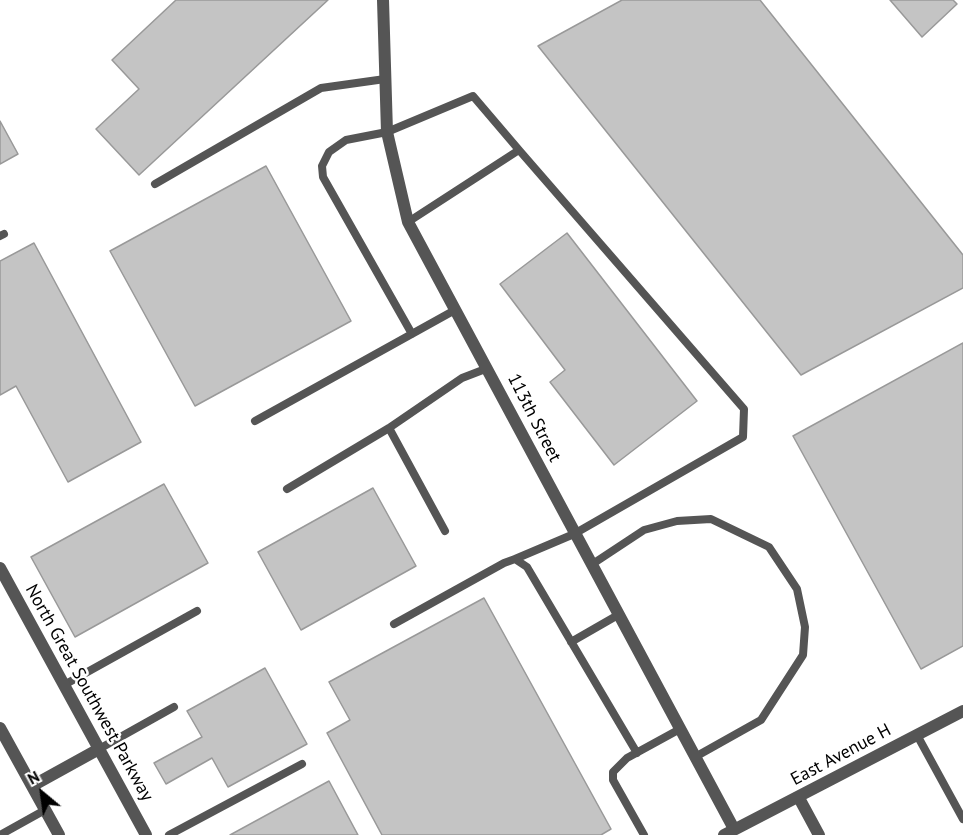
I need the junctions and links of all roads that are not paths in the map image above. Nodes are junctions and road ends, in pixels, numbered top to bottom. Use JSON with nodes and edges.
{"nodes":[{"id":1,"x":383,"y":0,"type":"edge"},
{"id":2,"x":385,"y":79,"type":"junction"},
{"id":3,"x":387,"y":132,"type":"junction"},
{"id":4,"x":519,"y":150,"type":"junction"},
{"id":5,"x":155,"y":184,"type":"dead end"},
{"id":6,"x":408,"y":222,"type":"junction"},
{"id":7,"x":456,"y":310,"type":"junction"},
{"id":8,"x":412,"y":334,"type":"junction"},
{"id":9,"x":488,"y":368,"type":"junction"},
{"id":10,"x":255,"y":421,"type":"dead end"},
{"id":11,"x":389,"y":428,"type":"junction"},
{"id":12,"x":287,"y":489,"type":"dead end"},
{"id":13,"x":446,"y":531,"type":"dead end"},
{"id":14,"x":574,"y":534,"type":"junction"},
{"id":15,"x":515,"y":559,"type":"junction"},
{"id":16,"x":591,"y":565,"type":"junction"},
{"id":17,"x":0,"y":568,"type":"edge"},
{"id":18,"x":197,"y":611,"type":"dead end"},
{"id":19,"x":618,"y":615,"type":"junction"},
{"id":20,"x":393,"y":624,"type":"dead end"},
{"id":21,"x":571,"y":642,"type":"junction"},
{"id":22,"x":64,"y":685,"type":"junction"},
{"id":23,"x":174,"y":707,"type":"dead end"},
{"id":24,"x":963,"y":711,"type":"edge"},
{"id":25,"x":0,"y":728,"type":"edge"},
{"id":26,"x":680,"y":729,"type":"junction"},
{"id":27,"x":917,"y":735,"type":"junction"},
{"id":28,"x":99,"y":749,"type":"junction"},
{"id":29,"x":636,"y":753,"type":"junction"},
{"id":30,"x":695,"y":757,"type":"junction"},
{"id":31,"x":302,"y":764,"type":"dead end"},
{"id":32,"x":32,"y":786,"type":"junction"},
{"id":33,"x":799,"y":798,"type":"junction"},
{"id":34,"x":45,"y":810,"type":"junction"},
{"id":35,"x":963,"y":819,"type":"edge"},
{"id":36,"x":729,"y":832,"type":"edge"},
{"id":37,"x":0,"y":835,"type":"edge"},
{"id":38,"x":59,"y":835,"type":"edge"},
{"id":39,"x":146,"y":835,"type":"edge"},
{"id":40,"x":169,"y":835,"type":"edge"},
{"id":41,"x":644,"y":835,"type":"edge"},
{"id":42,"x":819,"y":835,"type":"edge"}],
"edges":[{"from":1,"to":2,"type":"street","name":"113th Street"},
{"from":2,"to":3,"type":"street","name":"113th Street"},
{"from":2,"to":5,"type":"lane"},
{"from":3,"to":4,"type":"lane"},
{"from":3,"to":6,"type":"street","name":"113th Street"},
{"from":3,"to":8,"type":"lane"},
{"from":4,"to":6,"type":"lane"},
{"from":4,"to":14,"type":"lane"},
{"from":6,"to":7,"type":"street","name":"113th Street"},
{"from":7,"to":8,"type":"lane"},
{"from":7,"to":9,"type":"street","name":"113th Street"},
{"from":8,"to":10,"type":"lane"},
{"from":9,"to":11,"type":"lane"},
{"from":9,"to":14,"type":"street","name":"113th Street"},
{"from":11,"to":12,"type":"lane"},
{"from":11,"to":13,"type":"lane"},
{"from":14,"to":15,"type":"lane"},
{"from":14,"to":16,"type":"street","name":"113th Street"},
{"from":15,"to":20,"type":"lane"},
{"from":15,"to":21,"type":"lane"},
{"from":16,"to":19,"type":"street","name":"113th Street"},
{"from":16,"to":30,"type":"lane"},
{"from":17,"to":22,"type":"street","name":"North Great Southwest Parkway"},
{"from":18,"to":22,"type":"lane"},
{"from":19,"to":21,"type":"lane"},
{"from":19,"to":26,"type":"street","name":"113th Street"},
{"from":21,"to":29,"type":"lane"},
{"from":22,"to":28,"type":"street","name":"North Great Southwest Parkway"},
{"from":23,"to":28,"type":"lane"},
{"from":24,"to":27,"type":"street","name":"East Avenue H"},
{"from":25,"to":32,"type":"street"},
{"from":26,"to":29,"type":"lane"},
{"from":26,"to":30,"type":"street","name":"113th Street"},
{"from":27,"to":33,"type":"street","name":"East Avenue H"},
{"from":27,"to":35,"type":"lane"},
{"from":28,"to":32,"type":"street"},
{"from":28,"to":39,"type":"street","name":"North Great Southwest Parkway"},
{"from":29,"to":41,"type":"lane"},
{"from":30,"to":36,"type":"street","name":"113th Street"},
{"from":31,"to":40,"type":"lane"},
{"from":32,"to":34,"type":"street"},
{"from":33,"to":36,"type":"street","name":"East Avenue H"},
{"from":33,"to":42,"type":"street"},
{"from":34,"to":37,"type":"lane"},
{"from":34,"to":38,"type":"street"}]}
